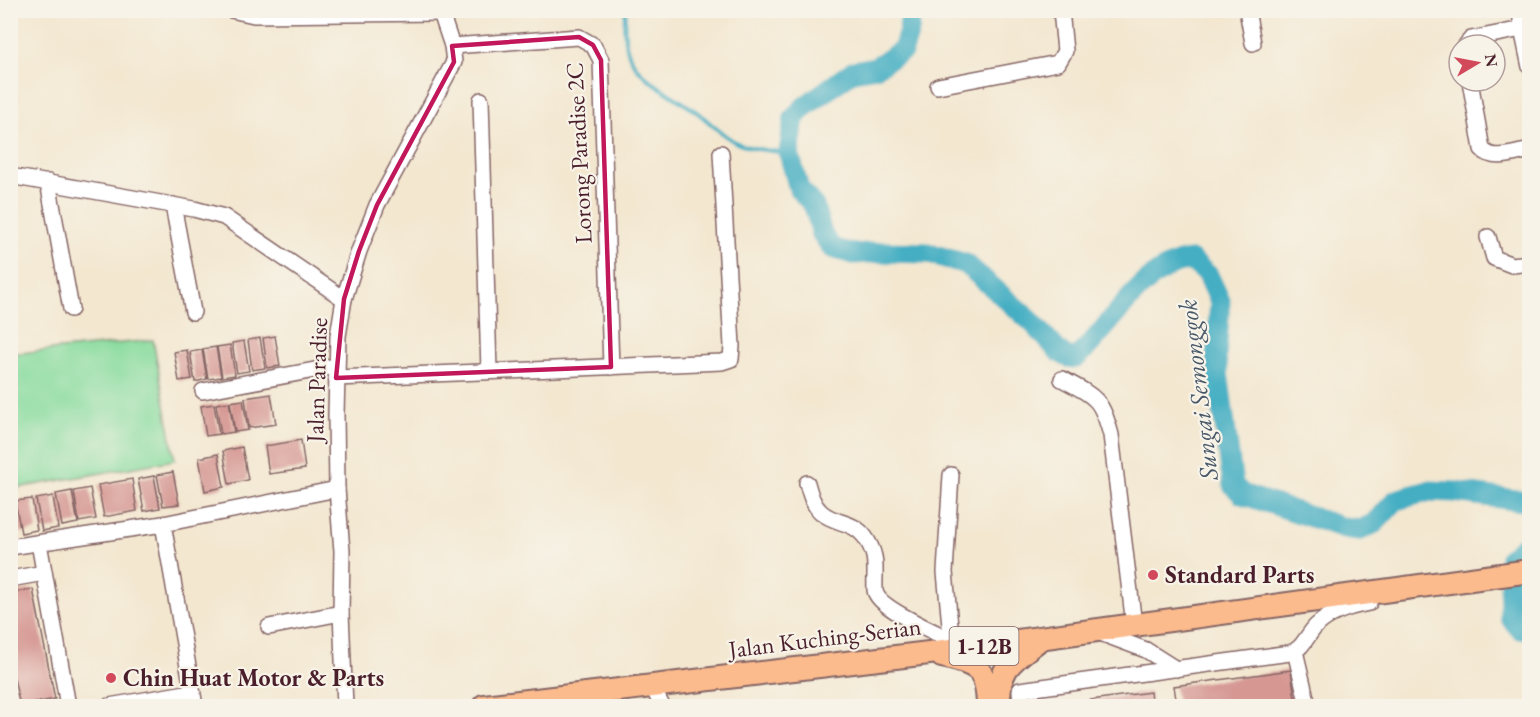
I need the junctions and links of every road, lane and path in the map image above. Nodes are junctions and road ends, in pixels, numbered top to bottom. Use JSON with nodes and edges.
{"nodes":[{"id":1,"x":231,"y":10,"type":"edge"},
{"id":2,"x":1061,"y":10,"type":"edge"},
{"id":3,"x":1247,"y":10,"type":"edge"},
{"id":4,"x":1520,"y":10,"type":"edge"},
{"id":5,"x":440,"y":12,"type":"edge"},
{"id":6,"x":293,"y":13,"type":"edge"},
{"id":7,"x":1522,"y":29,"type":"junction"},
{"id":8,"x":1501,"y":33,"type":"edge"},
{"id":9,"x":1253,"y":44,"type":"dead end"},
{"id":10,"x":452,"y":46,"type":"junction"},
{"id":11,"x":1530,"y":67,"type":"edge"},
{"id":12,"x":938,"y":86,"type":"dead end"},
{"id":13,"x":1472,"y":93,"type":"edge"},
{"id":14,"x":481,"y":99,"type":"dead end"},
{"id":15,"x":1530,"y":150,"type":"edge"},
{"id":16,"x":721,"y":153,"type":"dead end"},
{"id":17,"x":10,"y":176,"type":"edge"},
{"id":18,"x":48,"y":182,"type":"junction"},
{"id":19,"x":173,"y":205,"type":"junction"},
{"id":20,"x":1488,"y":237,"type":"dead end"},
{"id":21,"x":1530,"y":263,"type":"edge"},
{"id":22,"x":344,"y":299,"type":"junction"},
{"id":23,"x":71,"y":309,"type":"dead end"},
{"id":24,"x":193,"y":312,"type":"dead end"},
{"id":25,"x":611,"y":367,"type":"junction"},
{"id":26,"x":489,"y":371,"type":"junction"},
{"id":27,"x":336,"y":372,"type":"junction"},
{"id":28,"x":1062,"y":379,"type":"dead end"},
{"id":29,"x":203,"y":391,"type":"dead end"},
{"id":30,"x":951,"y":476,"type":"dead end"},
{"id":31,"x":807,"y":483,"type":"dead end"},
{"id":32,"x":337,"y":489,"type":"junction"},
{"id":33,"x":163,"y":524,"type":"junction"},
{"id":34,"x":39,"y":543,"type":"junction"},
{"id":35,"x":10,"y":547,"type":"edge"},
{"id":36,"x":1530,"y":571,"type":"edge"},
{"id":37,"x":44,"y":573,"type":"junction"},
{"id":38,"x":10,"y":579,"type":"edge"},
{"id":39,"x":1462,"y":579,"type":"junction"},
{"id":40,"x":341,"y":613,"type":"junction"},
{"id":41,"x":1134,"y":625,"type":"junction"},
{"id":42,"x":269,"y":627,"type":"dead end"},
{"id":43,"x":1092,"y":630,"type":"junction"},
{"id":44,"x":1040,"y":639,"type":"junction"},
{"id":45,"x":952,"y":645,"type":"junction"},
{"id":46,"x":1295,"y":651,"type":"junction"},
{"id":47,"x":929,"y":653,"type":"junction"},
{"id":48,"x":1176,"y":669,"type":"junction"},
{"id":49,"x":652,"y":686,"type":"junction"},
{"id":50,"x":194,"y":699,"type":"edge"},
{"id":51,"x":1002,"y":699,"type":"edge"},
{"id":52,"x":68,"y":706,"type":"edge"},
{"id":53,"x":109,"y":706,"type":"edge"},
{"id":54,"x":345,"y":706,"type":"edge"},
{"id":55,"x":484,"y":706,"type":"edge"},
{"id":56,"x":662,"y":706,"type":"edge"},
{"id":57,"x":1021,"y":706,"type":"edge"},
{"id":58,"x":1308,"y":706,"type":"edge"}],
"edges":[{"from":1,"to":6,"type":"street"},
{"from":2,"to":12,"type":"street"},
{"from":3,"to":9,"type":"street"},
{"from":4,"to":7,"type":"street"},
{"from":5,"to":6,"type":"street"},
{"from":5,"to":10,"type":"street","name":"Jalan Paradise"},
{"from":7,"to":8,"type":"street"},
{"from":7,"to":11,"type":"street"},
{"from":10,"to":22,"type":"street","name":"Jalan Paradise"},
{"from":10,"to":25,"type":"street","name":"Lorong Paradise 2C"},
{"from":13,"to":15,"type":"street"},
{"from":14,"to":26,"type":"street"},
{"from":16,"to":25,"type":"street"},
{"from":17,"to":18,"type":"street"},
{"from":18,"to":19,"type":"street"},
{"from":18,"to":23,"type":"street"},
{"from":19,"to":22,"type":"street"},
{"from":19,"to":24,"type":"street"},
{"from":20,"to":21,"type":"street"},
{"from":22,"to":27,"type":"street","name":"Jalan Paradise"},
{"from":25,"to":26,"type":"street"},
{"from":26,"to":27,"type":"street"},
{"from":27,"to":29,"type":"street"},
{"from":27,"to":32,"type":"street","name":"Jalan Paradise"},
{"from":28,"to":41,"type":"street"},
{"from":30,"to":45,"type":"street"},
{"from":31,"to":45,"type":"street"},
{"from":32,"to":33,"type":"street"},
{"from":32,"to":40,"type":"street","name":"Jalan Paradise"},
{"from":33,"to":34,"type":"street"},
{"from":33,"to":50,"type":"street"},
{"from":34,"to":35,"type":"street"},
{"from":34,"to":37,"type":"street"},
{"from":36,"to":39,"type":"highway","name":"Jalan Kuching-Serian","number":"1-12B"},
{"from":37,"to":38,"type":"street"},
{"from":37,"to":52,"type":"street"},
{"from":39,"to":41,"type":"highway","name":"Jalan Kuching-Serian","number":"1-12B"},
{"from":39,"to":46,"type":"street"},
{"from":40,"to":42,"type":"street"},
{"from":40,"to":54,"type":"street","name":"Jalan Paradise"},
{"from":41,"to":43,"type":"highway","name":"Jalan Kuching-Serian","number":"1-12B"},
{"from":43,"to":44,"type":"highway","name":"Jalan Kuching-Serian","number":"1-12B"},
{"from":43,"to":48,"type":"street"},
{"from":44,"to":45,"type":"highway","name":"Jalan Kuching-Serian","number":"1-12B"},
{"from":44,"to":51,"type":"highway"},
{"from":45,"to":47,"type":"highway","name":"Jalan Kuching-Serian","number":"1-12B"},
{"from":46,"to":48,"type":"street"},
{"from":46,"to":58,"type":"street"},
{"from":47,"to":49,"type":"highway","name":"Jalan Kuching-Serian","number":"1-12B"},
{"from":47,"to":51,"type":"highway"},
{"from":48,"to":51,"type":"street"},
{"from":49,"to":55,"type":"highway","name":"Jalan Kuching-Serian","number":"1-12B"},
{"from":49,"to":56,"type":"street"},
{"from":50,"to":53,"type":"street"},
{"from":51,"to":57,"type":"street"}]}
